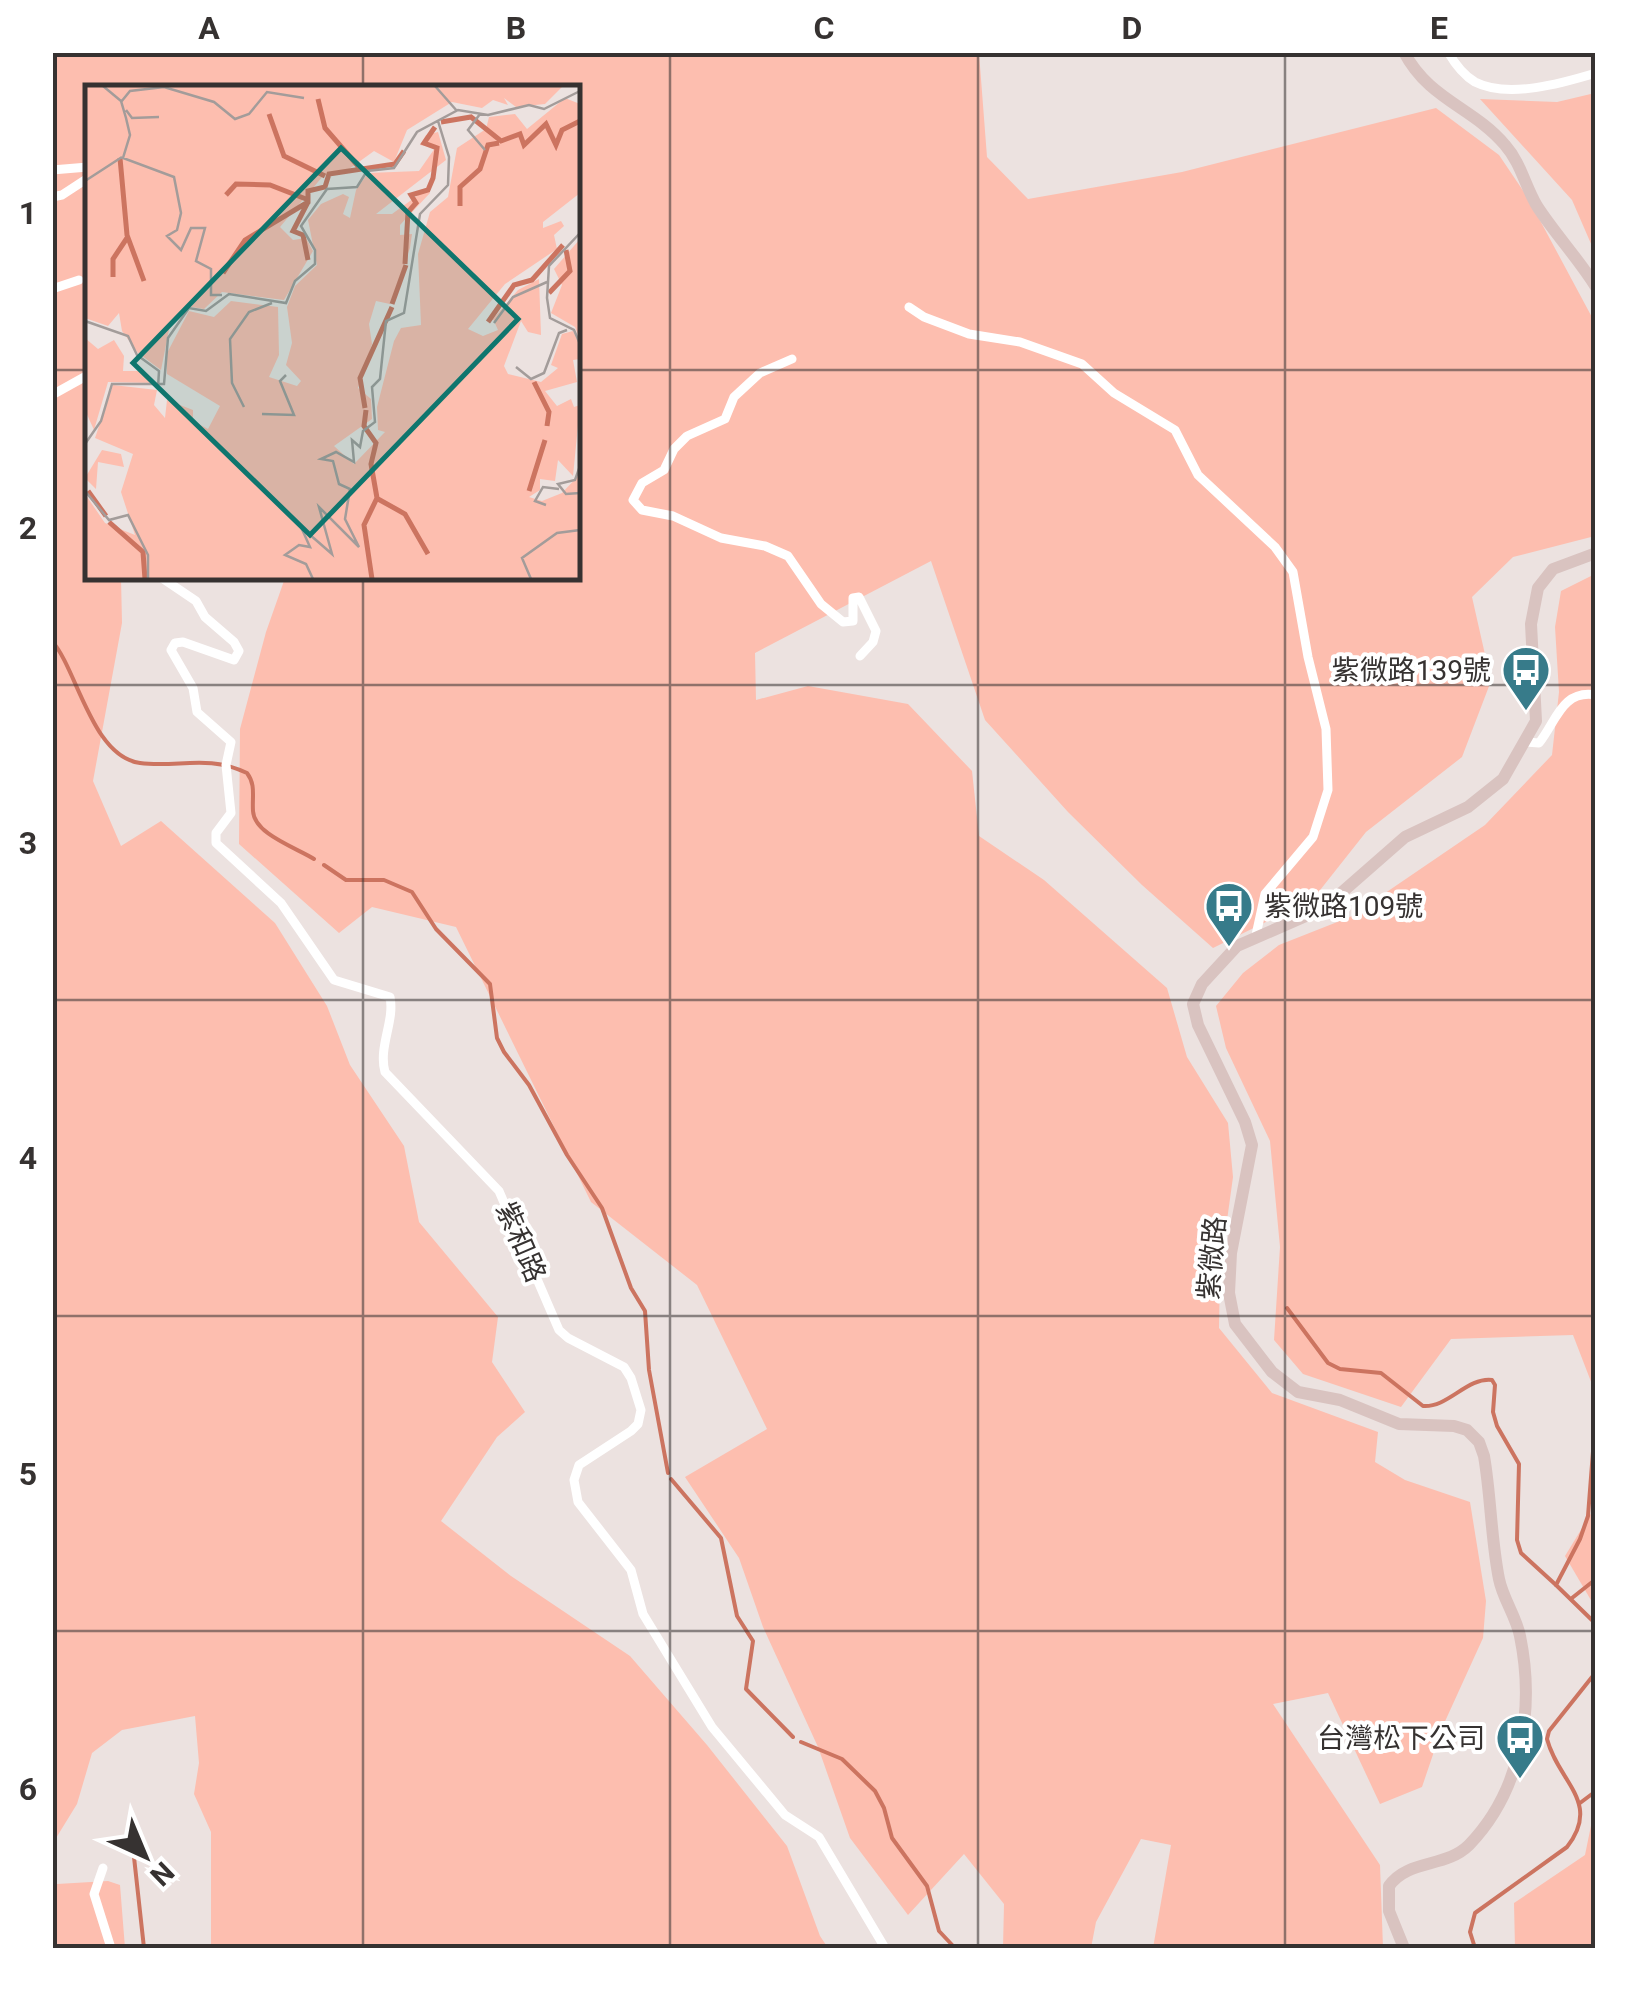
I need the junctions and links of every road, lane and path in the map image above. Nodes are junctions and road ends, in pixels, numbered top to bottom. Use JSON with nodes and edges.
{"nodes":[{"id":1,"x":1404,"y":52,"type":"edge"},
{"id":2,"x":1448,"y":52,"type":"edge"},
{"id":3,"x":1596,"y":73,"type":"edge"},
{"id":4,"x":85,"y":167,"type":"edge"},
{"id":5,"x":52,"y":170,"type":"edge"},
{"id":6,"x":85,"y":180,"type":"edge"},
{"id":7,"x":52,"y":197,"type":"edge"},
{"id":8,"x":79,"y":280,"type":"dead end"},
{"id":9,"x":1596,"y":286,"type":"edge"},
{"id":10,"x":52,"y":289,"type":"edge"},
{"id":11,"x":908,"y":307,"type":"dead end"},
{"id":12,"x":792,"y":359,"type":"dead end"},
{"id":13,"x":85,"y":377,"type":"edge"},
{"id":14,"x":52,"y":394,"type":"edge"},
{"id":15,"x":1596,"y":553,"type":"edge"},
{"id":16,"x":165,"y":580,"type":"edge"},
{"id":17,"x":860,"y":656,"type":"dead end"},
{"id":18,"x":1596,"y":695,"type":"edge"},
{"id":19,"x":1526,"y":742,"type":"junction"},
{"id":20,"x":1256,"y":935,"type":"junction"},
{"id":21,"x":103,"y":1868,"type":"dead end"},
{"id":22,"x":111,"y":1948,"type":"edge"},
{"id":23,"x":885,"y":1948,"type":"edge"},
{"id":24,"x":1404,"y":1948,"type":"edge"}],
"edges":[{"from":1,"to":9,"type":"street"},
{"from":2,"to":3,"type":"street"},
{"from":4,"to":5,"type":"street"},
{"from":6,"to":7,"type":"street"},
{"from":8,"to":10,"type":"street"},
{"from":11,"to":20,"type":"street"},
{"from":12,"to":17,"type":"street"},
{"from":13,"to":14,"type":"street"},
{"from":15,"to":19,"type":"street","name":"紫微路"},
{"from":16,"to":23,"type":"street","name":"紫和路"},
{"from":18,"to":19,"type":"street"},
{"from":19,"to":20,"type":"street","name":"紫微路"},
{"from":20,"to":24,"type":"street","name":"紫微路"},
{"from":21,"to":22,"type":"street"}]}
